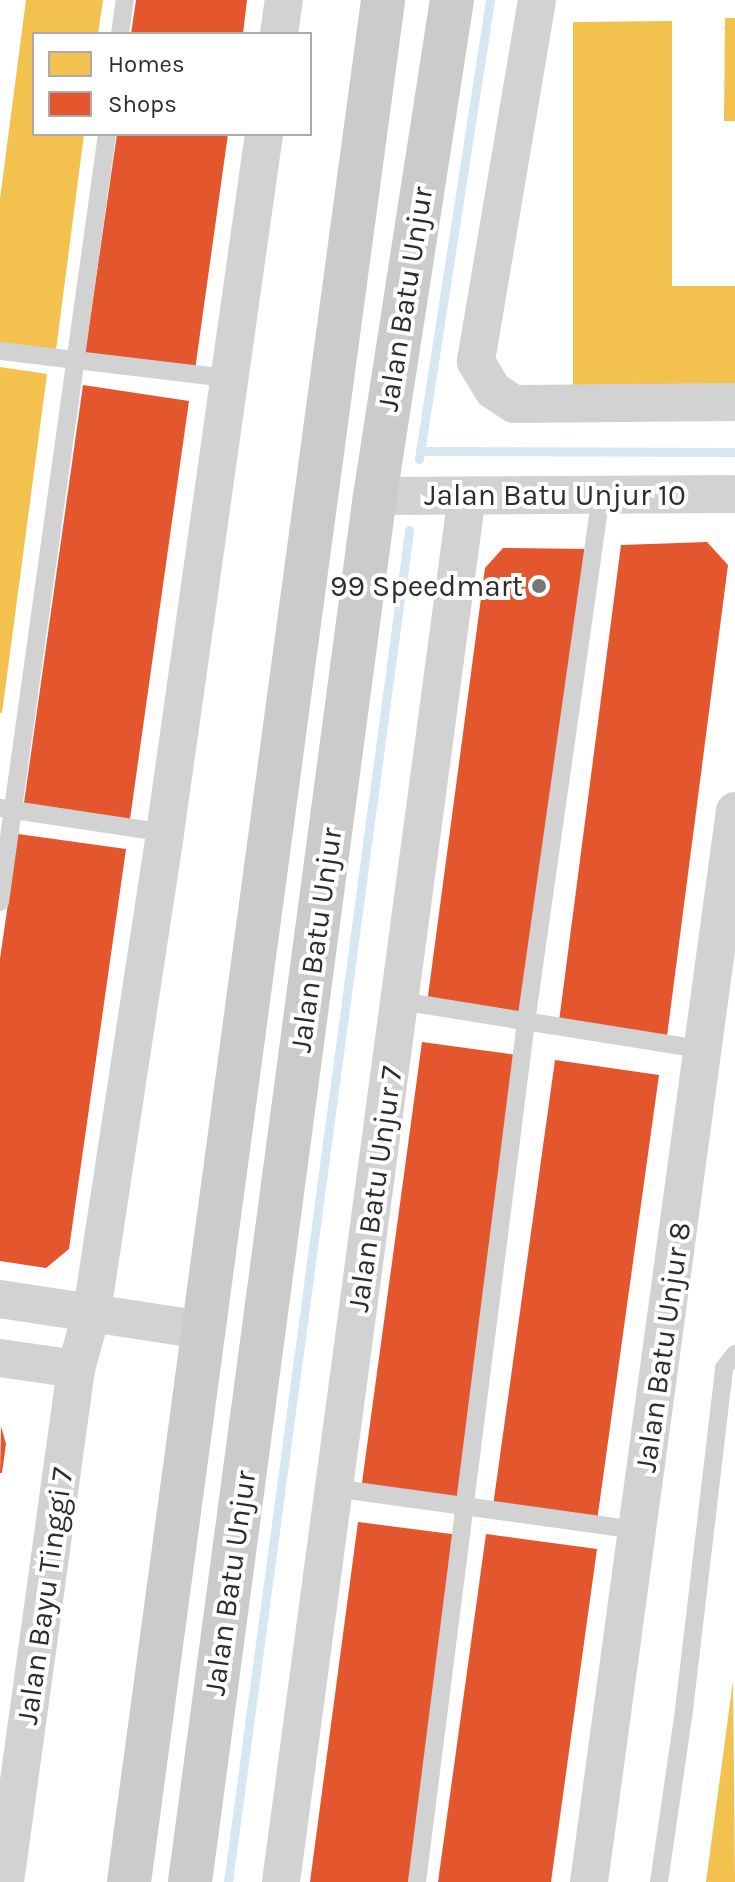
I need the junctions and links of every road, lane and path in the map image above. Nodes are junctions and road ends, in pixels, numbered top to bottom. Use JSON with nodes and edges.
{"nodes":[{"id":1,"x":125,"y":0,"type":"edge"},
{"id":2,"x":284,"y":0,"type":"edge"},
{"id":3,"x":383,"y":0,"type":"edge"},
{"id":4,"x":452,"y":0,"type":"edge"},
{"id":5,"x":537,"y":0,"type":"edge"},
{"id":6,"x":120,"y":32,"type":"edge"},
{"id":7,"x":279,"y":32,"type":"edge"},
{"id":8,"x":107,"y":136,"type":"edge"},
{"id":9,"x":264,"y":136,"type":"edge"},
{"id":10,"x":0,"y":351,"type":"edge"},
{"id":11,"x":77,"y":361,"type":"junction"},
{"id":12,"x":228,"y":378,"type":"junction"},
{"id":13,"x":735,"y":402,"type":"edge"},
{"id":14,"x":735,"y":494,"type":"edge"},
{"id":15,"x":467,"y":495,"type":"junction"},
{"id":16,"x":601,"y":495,"type":"junction"},
{"id":17,"x":375,"y":496,"type":"junction"},
{"id":18,"x":7,"y":809,"type":"edge"},
{"id":19,"x":735,"y":811,"type":"edge"},
{"id":20,"x":165,"y":833,"type":"junction"},
{"id":21,"x":0,"y":902,"type":"edge"},
{"id":22,"x":730,"y":903,"type":"edge"},
{"id":23,"x":400,"y":1001,"type":"junction"},
{"id":24,"x":526,"y":1022,"type":"junction"},
{"id":25,"x":705,"y":1050,"type":"junction"},
{"id":26,"x":0,"y":1299,"type":"edge"},
{"id":27,"x":92,"y":1311,"type":"junction"},
{"id":28,"x":202,"y":1330,"type":"junction"},
{"id":29,"x":735,"y":1354,"type":"edge"},
{"id":30,"x":0,"y":1358,"type":"edge"},
{"id":31,"x":76,"y":1369,"type":"junction"},
{"id":32,"x":334,"y":1488,"type":"junction"},
{"id":33,"x":466,"y":1506,"type":"junction"},
{"id":34,"x":637,"y":1530,"type":"junction"},
{"id":35,"x":8,"y":1798,"type":"edge"},
{"id":36,"x":5,"y":1882,"type":"edge"},
{"id":37,"x":129,"y":1882,"type":"edge"},
{"id":38,"x":190,"y":1882,"type":"edge"},
{"id":39,"x":281,"y":1882,"type":"edge"},
{"id":40,"x":417,"y":1882,"type":"edge"},
{"id":41,"x":589,"y":1882,"type":"edge"},
{"id":42,"x":659,"y":1882,"type":"edge"}],
"edges":[{"from":1,"to":6,"type":"lane"},
{"from":2,"to":7,"type":"street"},
{"from":3,"to":28,"type":"main road","name":"Jalan Batu Unjur"},
{"from":4,"to":17,"type":"main road","name":"Jalan Batu Unjur"},
{"from":5,"to":13,"type":"street"},
{"from":8,"to":11,"type":"lane"},
{"from":9,"to":12,"type":"street"},
{"from":10,"to":11,"type":"lane"},
{"from":11,"to":12,"type":"lane"},
{"from":11,"to":18,"type":"lane"},
{"from":12,"to":20,"type":"street"},
{"from":14,"to":16,"type":"street","name":"Jalan Batu Unjur 10"},
{"from":15,"to":16,"type":"street","name":"Jalan Batu Unjur 10"},
{"from":15,"to":17,"type":"street","name":"Jalan Batu Unjur 10"},
{"from":15,"to":23,"type":"street","name":"Jalan Batu Unjur 7"},
{"from":16,"to":24,"type":"lane"},
{"from":17,"to":38,"type":"main road","name":"Jalan Batu Unjur"},
{"from":18,"to":20,"type":"lane"},
{"from":18,"to":21,"type":"lane"},
{"from":19,"to":22,"type":"street","name":"Jalan Batu Unjur 8"},
{"from":20,"to":27,"type":"street"},
{"from":22,"to":25,"type":"street","name":"Jalan Batu Unjur 8"},
{"from":23,"to":24,"type":"lane"},
{"from":23,"to":32,"type":"street","name":"Jalan Batu Unjur 7"},
{"from":24,"to":25,"type":"lane"},
{"from":24,"to":33,"type":"lane"},
{"from":25,"to":34,"type":"street","name":"Jalan Batu Unjur 8"},
{"from":26,"to":27,"type":"street"},
{"from":27,"to":28,"type":"street"},
{"from":27,"to":31,"type":"street","name":"Jalan Bayu Tinggi 7"},
{"from":28,"to":37,"type":"main road","name":"Jalan Batu Unjur"},
{"from":29,"to":42,"type":"lane"},
{"from":30,"to":31,"type":"street"},
{"from":31,"to":35,"type":"street","name":"Jalan Bayu Tinggi 7"},
{"from":32,"to":33,"type":"lane"},
{"from":32,"to":39,"type":"street","name":"Jalan Batu Unjur 7"},
{"from":33,"to":34,"type":"lane"},
{"from":33,"to":40,"type":"lane"},
{"from":34,"to":41,"type":"street","name":"Jalan Batu Unjur 8"},
{"from":35,"to":36,"type":"street","name":"Jalan Bayu Tinggi 7"}]}
